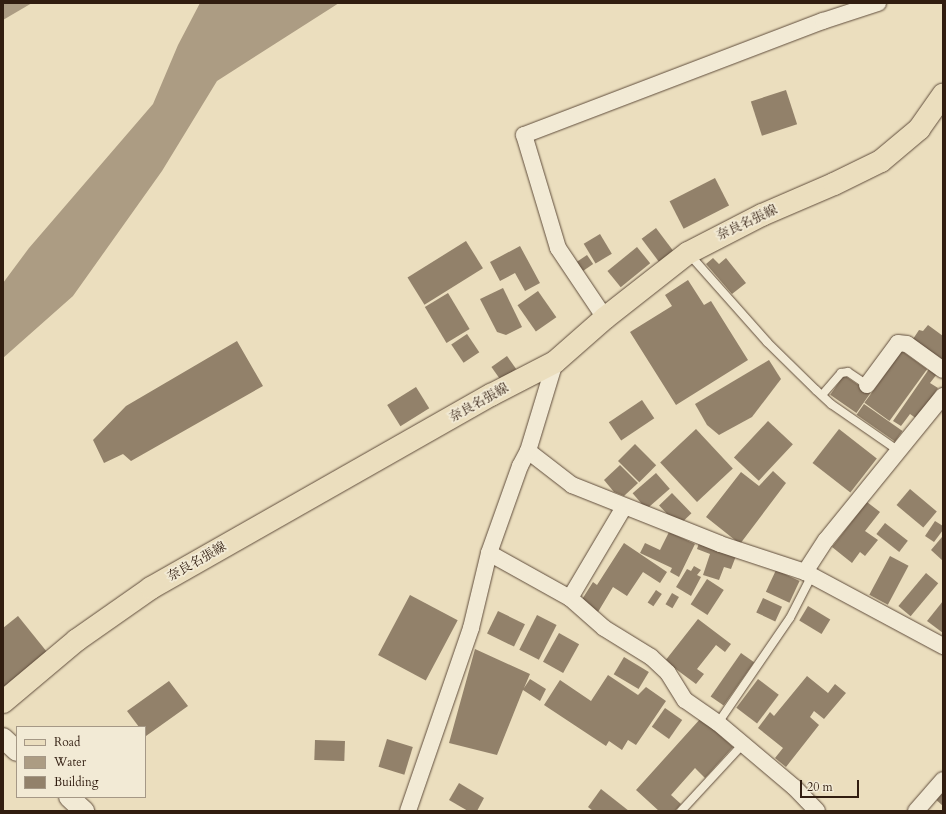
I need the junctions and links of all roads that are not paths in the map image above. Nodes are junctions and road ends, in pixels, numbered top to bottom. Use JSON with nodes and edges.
{"nodes":[{"id":1,"x":878,"y":3,"type":"edge"},
{"id":2,"x":943,"y":95,"type":"edge"},
{"id":3,"x":688,"y":253,"type":"junction"},
{"id":4,"x":605,"y":318,"type":"junction"},
{"id":5,"x":555,"y":362,"type":"junction"},
{"id":6,"x":943,"y":370,"type":"edge"},
{"id":7,"x":867,"y":385,"type":"joint"},
{"id":8,"x":822,"y":395,"type":"junction"},
{"id":9,"x":943,"y":396,"type":"edge"},
{"id":10,"x":528,"y":451,"type":"junction"},
{"id":11,"x":899,"y":452,"type":"junction"},
{"id":12,"x":624,"y":507,"type":"junction"},
{"id":13,"x":489,"y":553,"type":"junction"},
{"id":14,"x":810,"y":574,"type":"junction"},
{"id":15,"x":570,"y":598,"type":"junction"},
{"id":16,"x":943,"y":646,"type":"edge"},
{"id":17,"x":3,"y":702,"type":"edge"},
{"id":18,"x":718,"y":723,"type":"junction"},
{"id":19,"x":3,"y":738,"type":"edge"},
{"id":20,"x":743,"y":744,"type":"junction"},
{"id":21,"x":16,"y":750,"type":"edge"},
{"id":22,"x":943,"y":780,"type":"edge"},
{"id":23,"x":70,"y":798,"type":"edge"},
{"id":24,"x":84,"y":811,"type":"edge"},
{"id":25,"x":408,"y":811,"type":"edge"},
{"id":26,"x":681,"y":811,"type":"edge"},
{"id":27,"x":817,"y":811,"type":"edge"},
{"id":28,"x":916,"y":811,"type":"edge"}],
"edges":[{"from":1,"to":4,"type":"street"},
{"from":2,"to":3,"type":"main road","name":"奈良名張線"},
{"from":3,"to":4,"type":"main road","name":"奈良名張線"},
{"from":3,"to":8,"type":"lane"},
{"from":4,"to":5,"type":"main road","name":"奈良名張線"},
{"from":5,"to":10,"type":"street"},
{"from":5,"to":17,"type":"main road","name":"奈良名張線"},
{"from":6,"to":7,"type":"street"},
{"from":7,"to":8,"type":"lane"},
{"from":8,"to":11,"type":"lane"},
{"from":9,"to":11,"type":"street"},
{"from":10,"to":12,"type":"street"},
{"from":10,"to":13,"type":"street"},
{"from":11,"to":14,"type":"street"},
{"from":12,"to":14,"type":"street"},
{"from":12,"to":15,"type":"street"},
{"from":13,"to":15,"type":"street"},
{"from":13,"to":25,"type":"street"},
{"from":14,"to":16,"type":"street"},
{"from":14,"to":18,"type":"lane"},
{"from":15,"to":18,"type":"street"},
{"from":18,"to":20,"type":"street"},
{"from":19,"to":21,"type":"street"},
{"from":20,"to":26,"type":"lane"},
{"from":20,"to":27,"type":"street"},
{"from":22,"to":28,"type":"street"},
{"from":23,"to":24,"type":"street"}]}
